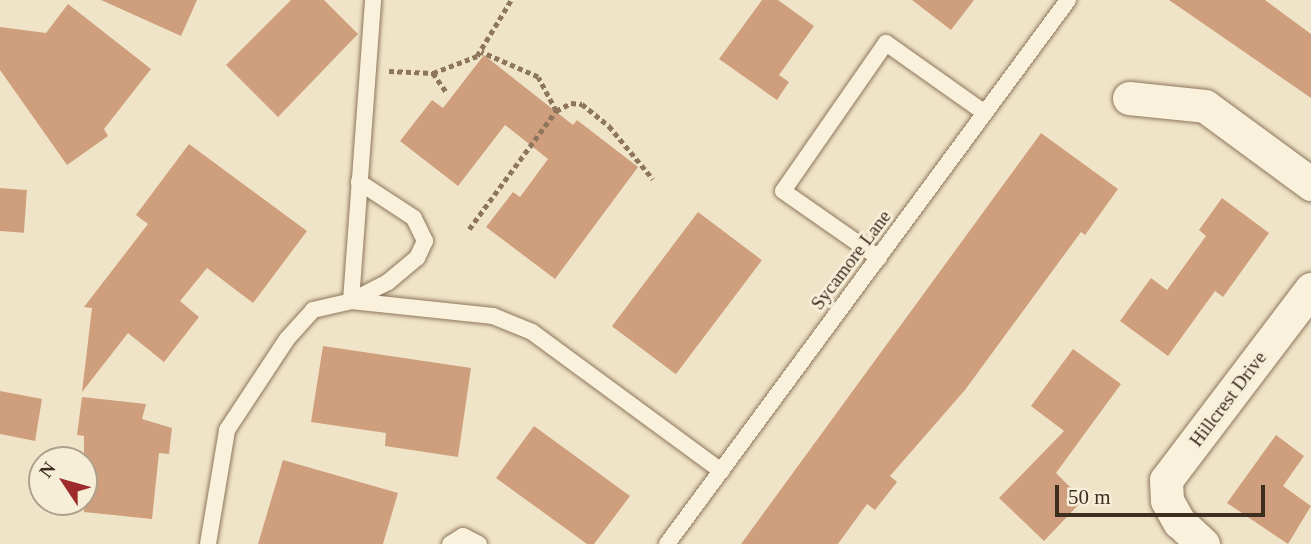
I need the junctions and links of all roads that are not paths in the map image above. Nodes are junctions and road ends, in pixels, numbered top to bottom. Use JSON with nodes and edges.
{"nodes":[{"id":1,"x":373,"y":0,"type":"edge"},
{"id":2,"x":1069,"y":0,"type":"edge"},
{"id":3,"x":1129,"y":98,"type":"dead end"},
{"id":4,"x":985,"y":113,"type":"junction"},
{"id":5,"x":359,"y":181,"type":"junction"},
{"id":6,"x":1311,"y":184,"type":"edge"},
{"id":7,"x":878,"y":258,"type":"junction"},
{"id":8,"x":1311,"y":289,"type":"edge"},
{"id":9,"x":351,"y":301,"type":"junction"},
{"id":10,"x":720,"y":471,"type":"junction"},
{"id":11,"x":208,"y":544,"type":"edge"},
{"id":12,"x":450,"y":544,"type":"edge"},
{"id":13,"x":479,"y":544,"type":"edge"},
{"id":14,"x":667,"y":544,"type":"edge"},
{"id":15,"x":1203,"y":544,"type":"edge"}],
"edges":[{"from":1,"to":5,"type":"lane"},
{"from":2,"to":4,"type":"lane","name":"Sycamore Lane"},
{"from":3,"to":6,"type":"street"},
{"from":4,"to":7,"type":"lane","name":"Sycamore Lane"},
{"from":4,"to":7,"type":"lane"},
{"from":5,"to":9,"type":"lane"},
{"from":5,"to":9,"type":"lane"},
{"from":7,"to":10,"type":"lane","name":"Sycamore Lane"},
{"from":8,"to":15,"type":"street","name":"Hillcrest Drive"},
{"from":9,"to":10,"type":"lane"},
{"from":9,"to":11,"type":"lane"},
{"from":10,"to":14,"type":"lane","name":"Sycamore Lane"},
{"from":12,"to":13,"type":"lane"}]}
